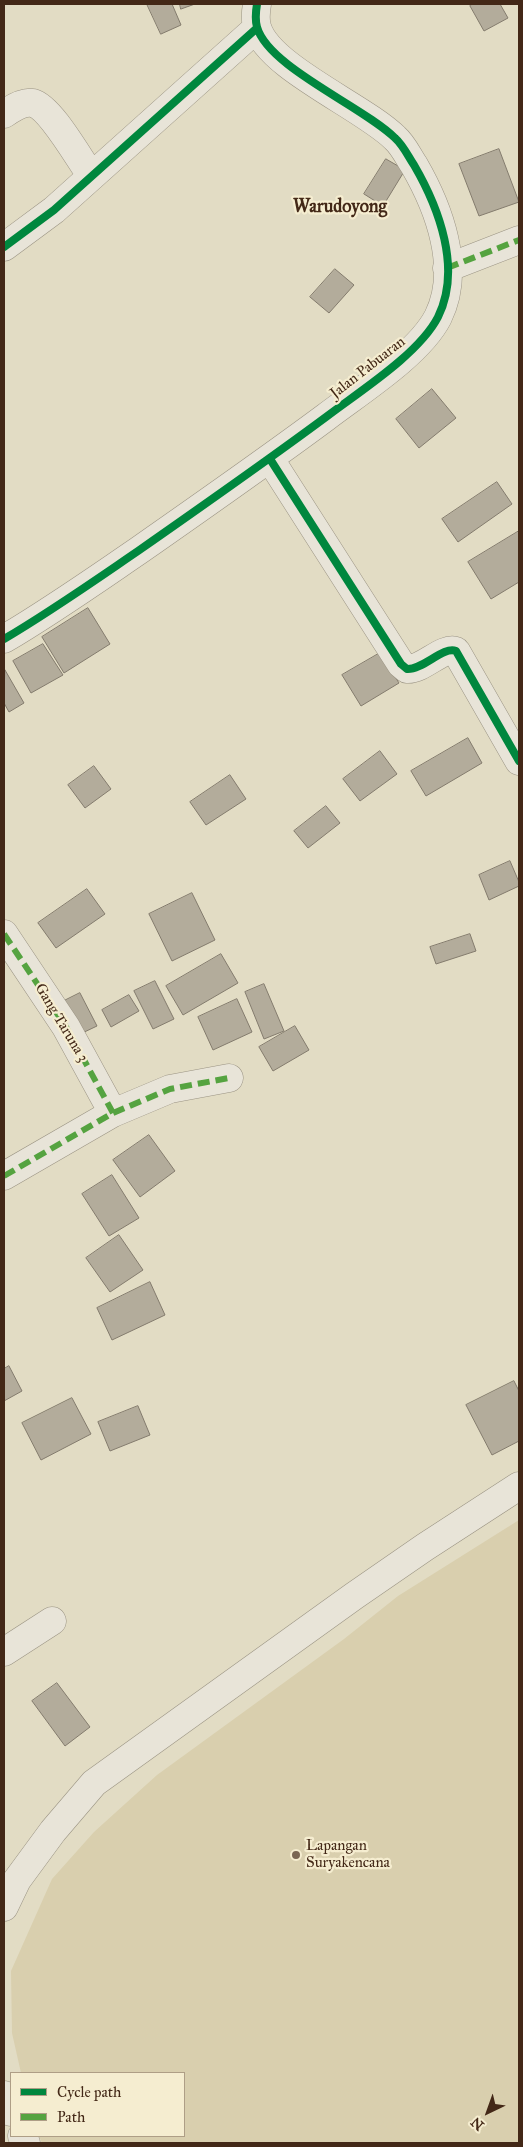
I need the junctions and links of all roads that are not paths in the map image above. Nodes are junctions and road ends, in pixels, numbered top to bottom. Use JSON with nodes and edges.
{"nodes":[{"id":1,"x":257,"y":16,"type":"edge"},
{"id":2,"x":4,"y":114,"type":"edge"},
{"id":3,"x":91,"y":175,"type":"junction"},
{"id":4,"x":519,"y":240,"type":"edge"},
{"id":5,"x":4,"y":247,"type":"edge"},
{"id":6,"x":448,"y":268,"type":"junction"},
{"id":7,"x":270,"y":459,"type":"junction"},
{"id":8,"x":4,"y":639,"type":"edge"},
{"id":9,"x":519,"y":760,"type":"edge"},
{"id":10,"x":4,"y":934,"type":"edge"},
{"id":11,"x":229,"y":1078,"type":"dead end"},
{"id":12,"x":113,"y":1113,"type":"junction"},
{"id":13,"x":4,"y":1176,"type":"edge"},
{"id":14,"x":519,"y":1486,"type":"edge"},
{"id":15,"x":52,"y":1621,"type":"dead end"},
{"id":16,"x":4,"y":1652,"type":"edge"},
{"id":17,"x":4,"y":1907,"type":"edge"},
{"id":18,"x":4,"y":2095,"type":"edge"},
{"id":19,"x":10,"y":2110,"type":"edge"}],
"edges":[{"from":1,"to":3,"type":"street"},
{"from":1,"to":6,"type":"street","name":"Jalan Pabuaran"},
{"from":2,"to":3,"type":"street"},
{"from":3,"to":5,"type":"street"},
{"from":4,"to":6,"type":"street"},
{"from":6,"to":7,"type":"street","name":"Jalan Pabuaran"},
{"from":7,"to":8,"type":"street","name":"Jalan Pabuaran"},
{"from":7,"to":9,"type":"street"},
{"from":10,"to":12,"type":"street","name":"Gang Taruna 3"},
{"from":11,"to":12,"type":"street"},
{"from":12,"to":13,"type":"street"},
{"from":14,"to":17,"type":"street"},
{"from":15,"to":16,"type":"street"},
{"from":18,"to":19,"type":"street"}]}
